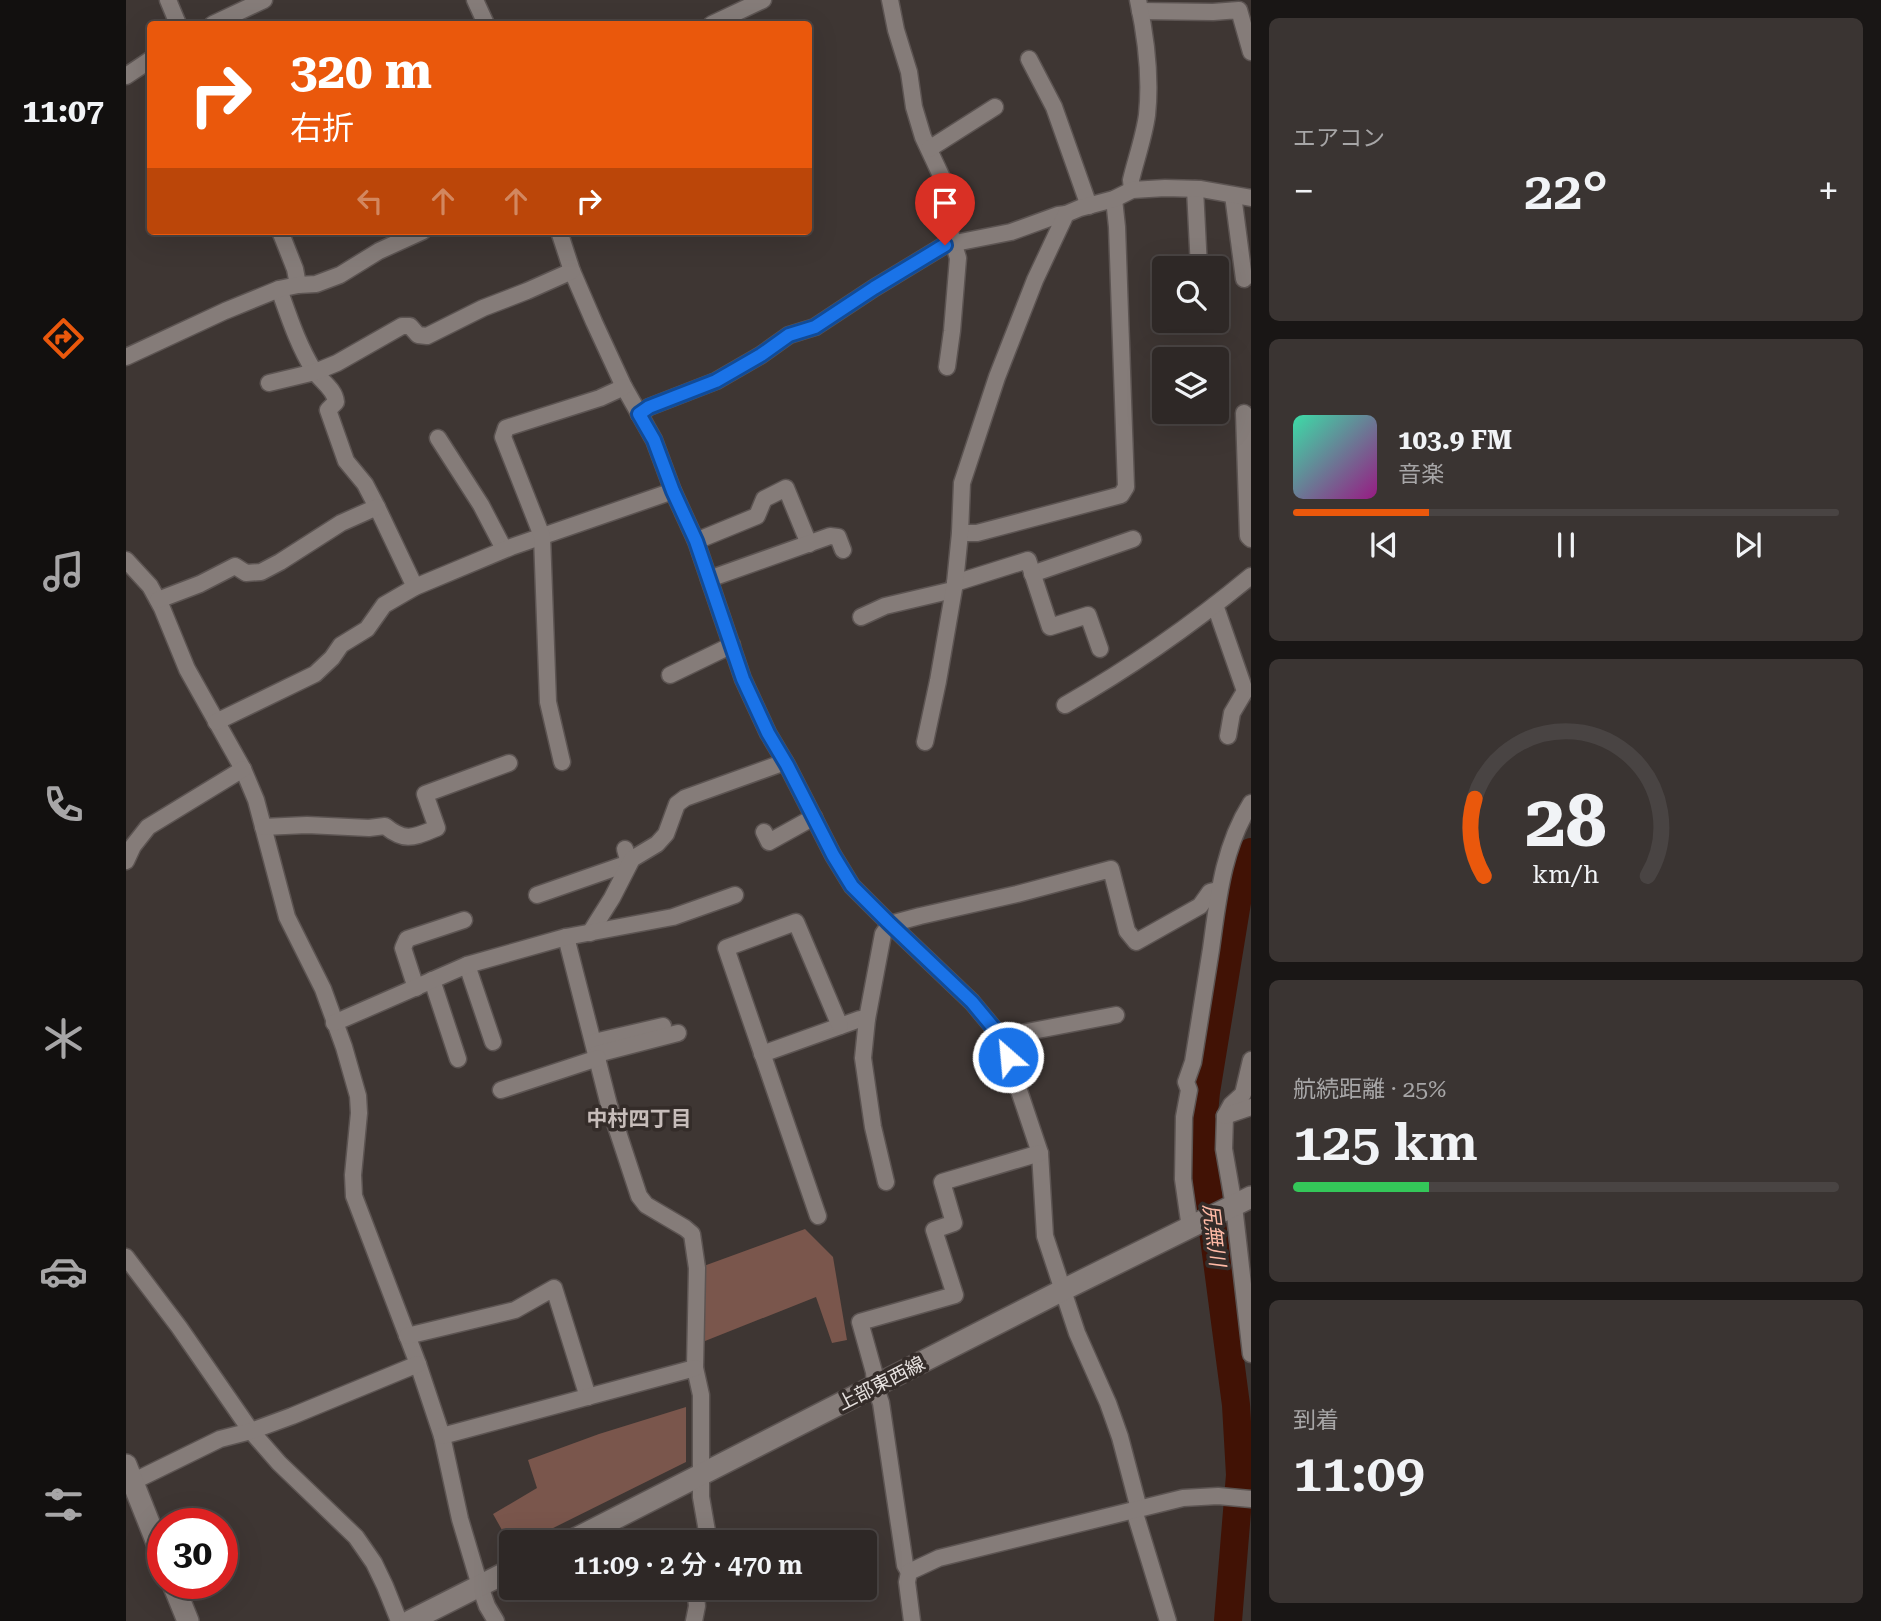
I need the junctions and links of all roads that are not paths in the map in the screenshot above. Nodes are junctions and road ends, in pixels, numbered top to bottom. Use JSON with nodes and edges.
{"nodes":[{"id":1,"x":168,"y":0,"type":"edge"},
{"id":2,"x":264,"y":0,"type":"edge"},
{"id":3,"x":475,"y":0,"type":"edge"},
{"id":4,"x":763,"y":0,"type":"edge"},
{"id":5,"x":890,"y":0,"type":"edge"},
{"id":6,"x":1238,"y":5,"type":"edge"},
{"id":7,"x":1139,"y":6,"type":"edge"},
{"id":8,"x":177,"y":21,"type":"edge"},
{"id":9,"x":219,"y":21,"type":"edge"},
{"id":10,"x":485,"y":21,"type":"edge"},
{"id":11,"x":718,"y":21,"type":"edge"},
{"id":12,"x":1251,"y":52,"type":"edge"},
{"id":13,"x":1029,"y":59,"type":"dead end"},
{"id":14,"x":147,"y":62,"type":"edge"},
{"id":15,"x":126,"y":76,"type":"edge"},
{"id":16,"x":995,"y":107,"type":"dead end"},
{"id":17,"x":929,"y":149,"type":"junction"},
{"id":18,"x":1195,"y":189,"type":"junction"},
{"id":19,"x":1132,"y":190,"type":"junction"},
{"id":20,"x":1233,"y":195,"type":"junction"},
{"id":21,"x":1251,"y":198,"type":"edge"},
{"id":22,"x":1114,"y":199,"type":"junction"},
{"id":23,"x":1089,"y":206,"type":"junction"},
{"id":24,"x":1066,"y":214,"type":"junction"},
{"id":25,"x":282,"y":235,"type":"edge"},
{"id":26,"x":414,"y":235,"type":"edge"},
{"id":27,"x":560,"y":235,"type":"edge"},
{"id":28,"x":954,"y":244,"type":"junction"},
{"id":29,"x":1198,"y":256,"type":"edge"},
{"id":30,"x":572,"y":271,"type":"junction"},
{"id":31,"x":1244,"y":279,"type":"dead end"},
{"id":32,"x":298,"y":285,"type":"junction"},
{"id":33,"x":279,"y":289,"type":"junction"},
{"id":34,"x":126,"y":357,"type":"edge"},
{"id":35,"x":947,"y":367,"type":"dead end"},
{"id":36,"x":315,"y":372,"type":"junction"},
{"id":37,"x":269,"y":383,"type":"dead end"},
{"id":38,"x":624,"y":387,"type":"junction"},
{"id":39,"x":1244,"y":413,"type":"dead end"},
{"id":40,"x":639,"y":414,"type":"junction"},
{"id":41,"x":438,"y":438,"type":"dead end"},
{"id":42,"x":673,"y":491,"type":"junction"},
{"id":43,"x":377,"y":507,"type":"junction"},
{"id":44,"x":960,"y":533,"type":"junction"},
{"id":45,"x":542,"y":536,"type":"junction"},
{"id":46,"x":1133,"y":539,"type":"dead end"},
{"id":47,"x":1251,"y":539,"type":"edge"},
{"id":48,"x":696,"y":541,"type":"junction"},
{"id":49,"x":809,"y":544,"type":"junction"},
{"id":50,"x":504,"y":550,"type":"junction"},
{"id":51,"x":843,"y":550,"type":"dead end"},
{"id":52,"x":126,"y":560,"type":"edge"},
{"id":53,"x":1032,"y":574,"type":"junction"},
{"id":54,"x":1251,"y":576,"type":"edge"},
{"id":55,"x":709,"y":579,"type":"junction"},
{"id":56,"x":954,"y":586,"type":"junction"},
{"id":57,"x":415,"y":587,"type":"junction"},
{"id":58,"x":158,"y":600,"type":"junction"},
{"id":59,"x":1215,"y":605,"type":"junction"},
{"id":60,"x":861,"y":617,"type":"dead end"},
{"id":61,"x":732,"y":645,"type":"junction"},
{"id":62,"x":1100,"y":649,"type":"dead end"},
{"id":63,"x":670,"y":676,"type":"dead end"},
{"id":64,"x":1065,"y":705,"type":"dead end"},
{"id":65,"x":216,"y":722,"type":"junction"},
{"id":66,"x":1228,"y":736,"type":"dead end"},
{"id":67,"x":925,"y":742,"type":"dead end"},
{"id":68,"x":562,"y":762,"type":"dead end"},
{"id":69,"x":785,"y":762,"type":"junction"},
{"id":70,"x":509,"y":763,"type":"dead end"},
{"id":71,"x":243,"y":769,"type":"junction"},
{"id":72,"x":1251,"y":803,"type":"edge"},
{"id":73,"x":814,"y":817,"type":"junction"},
{"id":74,"x":263,"y":827,"type":"junction"},
{"id":75,"x":764,"y":832,"type":"dead end"},
{"id":76,"x":627,"y":856,"type":"junction"},
{"id":77,"x":126,"y":861,"type":"edge"},
{"id":78,"x":1219,"y":890,"type":"junction"},
{"id":79,"x":537,"y":895,"type":"dead end"},
{"id":80,"x":735,"y":895,"type":"dead end"},
{"id":81,"x":464,"y":920,"type":"dead end"},
{"id":82,"x":890,"y":924,"type":"junction"},
{"id":83,"x":590,"y":933,"type":"junction"},
{"id":84,"x":566,"y":937,"type":"junction"},
{"id":85,"x":467,"y":965,"type":"junction"},
{"id":86,"x":432,"y":980,"type":"junction"},
{"id":87,"x":416,"y":988,"type":"junction"},
{"id":88,"x":1116,"y":1015,"type":"dead end"},
{"id":89,"x":867,"y":1019,"type":"junction"},
{"id":90,"x":334,"y":1023,"type":"junction"},
{"id":91,"x":840,"y":1026,"type":"junction"},
{"id":92,"x":677,"y":1028,"type":"dead end"},
{"id":93,"x":1001,"y":1037,"type":"junction"},
{"id":94,"x":493,"y":1042,"type":"dead end"},
{"id":95,"x":596,"y":1051,"type":"junction"},
{"id":96,"x":762,"y":1054,"type":"junction"},
{"id":97,"x":458,"y":1059,"type":"dead end"},
{"id":98,"x":1251,"y":1060,"type":"edge"},
{"id":99,"x":501,"y":1090,"type":"dead end"},
{"id":100,"x":1251,"y":1107,"type":"edge"},
{"id":101,"x":1225,"y":1116,"type":"junction"},
{"id":102,"x":1040,"y":1153,"type":"junction"},
{"id":103,"x":886,"y":1182,"type":"dead end"},
{"id":104,"x":1236,"y":1204,"type":"edge"},
{"id":105,"x":818,"y":1216,"type":"dead end"},
{"id":106,"x":1193,"y":1227,"type":"junction"},
{"id":107,"x":126,"y":1257,"type":"edge"},
{"id":108,"x":1063,"y":1290,"type":"junction"},
{"id":109,"x":407,"y":1336,"type":"junction"},
{"id":110,"x":1251,"y":1354,"type":"edge"},
{"id":111,"x":418,"y":1364,"type":"junction"},
{"id":112,"x":695,"y":1368,"type":"junction"},
{"id":113,"x":875,"y":1386,"type":"junction"},
{"id":114,"x":588,"y":1397,"type":"junction"},
{"id":115,"x":251,"y":1431,"type":"junction"},
{"id":116,"x":442,"y":1436,"type":"junction"},
{"id":117,"x":701,"y":1476,"type":"junction"},
{"id":118,"x":128,"y":1477,"type":"edge"},
{"id":119,"x":1251,"y":1499,"type":"edge"},
{"id":120,"x":1137,"y":1510,"type":"junction"},
{"id":121,"x":147,"y":1521,"type":"edge"},
{"id":122,"x":593,"y":1530,"type":"edge"},
{"id":123,"x":707,"y":1530,"type":"edge"},
{"id":124,"x":909,"y":1572,"type":"junction"},
{"id":125,"x":499,"y":1576,"type":"edge"},
{"id":126,"x":480,"y":1586,"type":"junction"},
{"id":127,"x":179,"y":1599,"type":"edge"},
{"id":128,"x":696,"y":1600,"type":"edge"},
{"id":129,"x":188,"y":1621,"type":"edge"},
{"id":130,"x":399,"y":1621,"type":"edge"},
{"id":131,"x":410,"y":1621,"type":"edge"},
{"id":132,"x":496,"y":1621,"type":"edge"},
{"id":133,"x":694,"y":1621,"type":"edge"},
{"id":134,"x":912,"y":1621,"type":"edge"},
{"id":135,"x":1168,"y":1621,"type":"edge"}],
"edges":[{"from":1,"to":8,"type":"street"},
{"from":2,"to":9,"type":"street"},
{"from":3,"to":10,"type":"street"},
{"from":4,"to":11,"type":"street"},
{"from":5,"to":17,"type":"street"},
{"from":6,"to":7,"type":"street"},
{"from":6,"to":12,"type":"street"},
{"from":7,"to":19,"type":"street"},
{"from":13,"to":23,"type":"street"},
{"from":14,"to":15,"type":"street"},
{"from":16,"to":17,"type":"street"},
{"from":17,"to":28,"type":"street"},
{"from":18,"to":19,"type":"street"},
{"from":18,"to":20,"type":"street"},
{"from":18,"to":29,"type":"street"},
{"from":19,"to":22,"type":"street"},
{"from":20,"to":21,"type":"street"},
{"from":20,"to":31,"type":"street"},
{"from":22,"to":23,"type":"street"},
{"from":22,"to":44,"type":"street"},
{"from":23,"to":24,"type":"street"},
{"from":24,"to":28,"type":"street"},
{"from":24,"to":44,"type":"street"},
{"from":25,"to":32,"type":"street"},
{"from":26,"to":32,"type":"street"},
{"from":27,"to":30,"type":"street"},
{"from":28,"to":35,"type":"street"},
{"from":28,"to":40,"type":"street"},
{"from":30,"to":36,"type":"street"},
{"from":30,"to":38,"type":"street"},
{"from":32,"to":33,"type":"street"},
{"from":33,"to":34,"type":"street"},
{"from":33,"to":36,"type":"street"},
{"from":36,"to":37,"type":"street"},
{"from":36,"to":43,"type":"street"},
{"from":38,"to":40,"type":"street"},
{"from":38,"to":45,"type":"street"},
{"from":39,"to":47,"type":"street"},
{"from":40,"to":42,"type":"street"},
{"from":41,"to":50,"type":"street"},
{"from":42,"to":45,"type":"street"},
{"from":42,"to":48,"type":"street"},
{"from":43,"to":57,"type":"street"},
{"from":43,"to":58,"type":"street"},
{"from":44,"to":56,"type":"street"},
{"from":45,"to":50,"type":"street"},
{"from":45,"to":68,"type":"street"},
{"from":46,"to":53,"type":"street"},
{"from":48,"to":49,"type":"street"},
{"from":48,"to":55,"type":"street"},
{"from":49,"to":51,"type":"street"},
{"from":49,"to":55,"type":"street"},
{"from":50,"to":57,"type":"street"},
{"from":52,"to":58,"type":"street"},
{"from":53,"to":56,"type":"street"},
{"from":53,"to":62,"type":"street"},
{"from":54,"to":59,"type":"street"},
{"from":55,"to":61,"type":"street"},
{"from":56,"to":60,"type":"street"},
{"from":56,"to":67,"type":"street"},
{"from":57,"to":65,"type":"street"},
{"from":58,"to":65,"type":"street"},
{"from":59,"to":64,"type":"street"},
{"from":59,"to":66,"type":"street"},
{"from":61,"to":63,"type":"street"},
{"from":61,"to":69,"type":"street"},
{"from":65,"to":71,"type":"street"},
{"from":69,"to":73,"type":"street"},
{"from":69,"to":76,"type":"street"},
{"from":70,"to":74,"type":"street"},
{"from":71,"to":74,"type":"street"},
{"from":71,"to":77,"type":"street"},
{"from":72,"to":78,"type":"street"},
{"from":73,"to":75,"type":"street"},
{"from":73,"to":82,"type":"street"},
{"from":74,"to":90,"type":"street"},
{"from":76,"to":79,"type":"street"},
{"from":76,"to":83,"type":"street"},
{"from":78,"to":82,"type":"street"},
{"from":78,"to":106,"type":"street"},
{"from":80,"to":83,"type":"street"},
{"from":81,"to":87,"type":"street"},
{"from":82,"to":89,"type":"street"},
{"from":82,"to":93,"type":"street"},
{"from":83,"to":84,"type":"street"},
{"from":84,"to":85,"type":"street"},
{"from":84,"to":95,"type":"street"},
{"from":85,"to":86,"type":"street"},
{"from":85,"to":94,"type":"street"},
{"from":86,"to":87,"type":"street"},
{"from":86,"to":97,"type":"street"},
{"from":87,"to":90,"type":"street"},
{"from":88,"to":93,"type":"street"},
{"from":89,"to":91,"type":"street"},
{"from":89,"to":103,"type":"street"},
{"from":90,"to":109,"type":"street"},
{"from":91,"to":96,"type":"street"},
{"from":91,"to":96,"type":"street"},
{"from":92,"to":95,"type":"street"},
{"from":93,"to":102,"type":"street"},
{"from":95,"to":99,"type":"street"},
{"from":95,"to":112,"type":"street"},
{"from":96,"to":105,"type":"street"},
{"from":98,"to":101,"type":"street"},
{"from":100,"to":101,"type":"street"},
{"from":101,"to":104,"type":"street"},
{"from":102,"to":108,"type":"street"},
{"from":102,"to":113,"type":"street"},
{"from":104,"to":106,"type":"street","name":"上部東西線"},
{"from":104,"to":110,"type":"street"},
{"from":106,"to":108,"type":"street","name":"上部東西線"},
{"from":107,"to":115,"type":"street"},
{"from":108,"to":113,"type":"street","name":"上部東西線"},
{"from":108,"to":120,"type":"street"},
{"from":109,"to":111,"type":"street"},
{"from":109,"to":114,"type":"street"},
{"from":111,"to":115,"type":"street"},
{"from":111,"to":116,"type":"street"},
{"from":112,"to":114,"type":"street"},
{"from":112,"to":117,"type":"street"},
{"from":113,"to":117,"type":"street","name":"上部東西線"},
{"from":113,"to":124,"type":"street"},
{"from":114,"to":116,"type":"street"},
{"from":115,"to":118,"type":"street"},
{"from":115,"to":130,"type":"street"},
{"from":116,"to":126,"type":"street"},
{"from":117,"to":122,"type":"street","name":"上部東西線"},
{"from":117,"to":123,"type":"street"},
{"from":118,"to":121,"type":"street"},
{"from":119,"to":120,"type":"street"},
{"from":120,"to":124,"type":"street"},
{"from":120,"to":135,"type":"street"},
{"from":124,"to":134,"type":"street"},
{"from":125,"to":126,"type":"street"},
{"from":126,"to":131,"type":"street"},
{"from":126,"to":132,"type":"street"},
{"from":127,"to":129,"type":"street"},
{"from":128,"to":133,"type":"street"}]}
